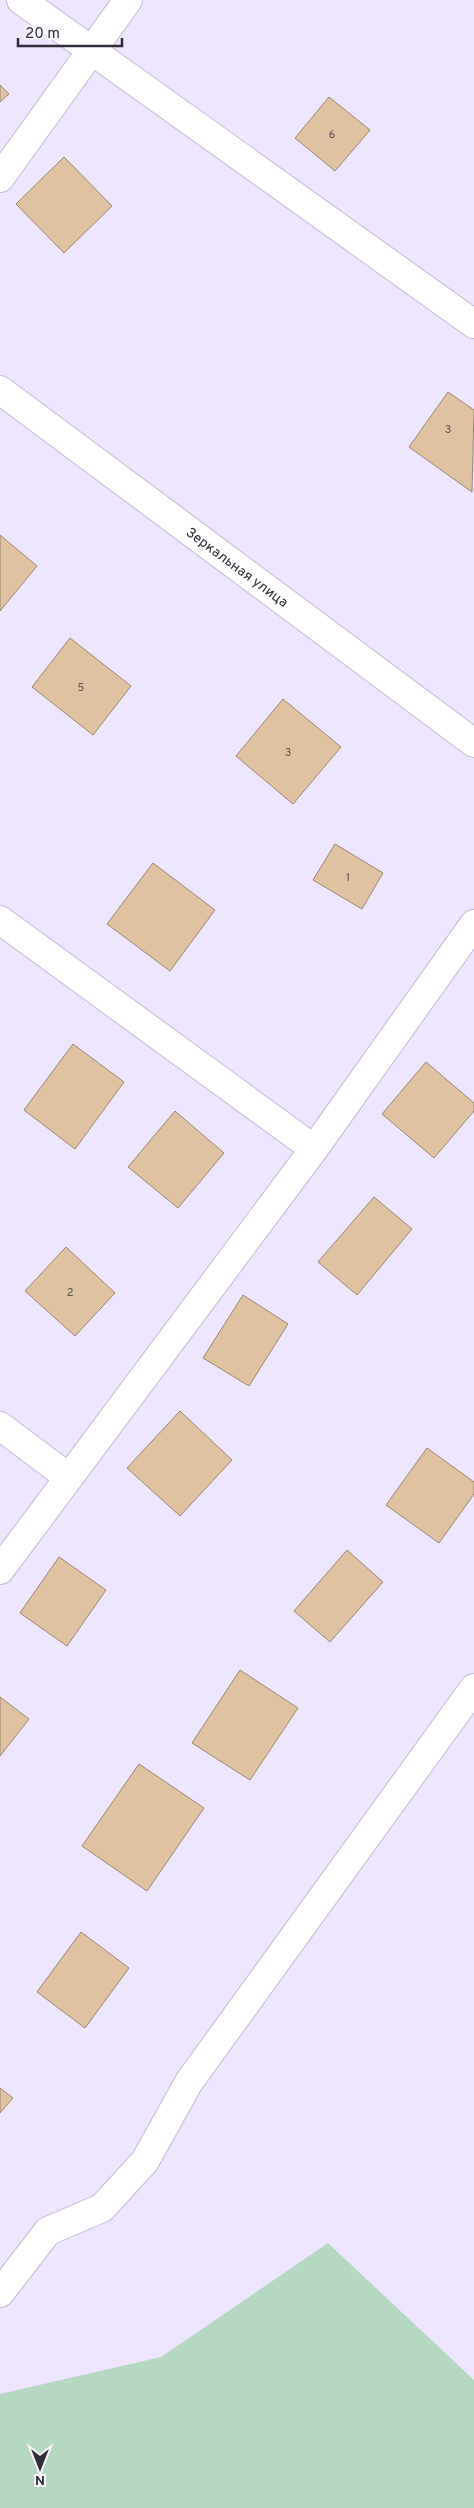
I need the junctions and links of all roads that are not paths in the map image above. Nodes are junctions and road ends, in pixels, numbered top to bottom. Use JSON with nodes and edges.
{"nodes":[{"id":1,"x":21,"y":0,"type":"edge"},
{"id":2,"x":128,"y":0,"type":"edge"},
{"id":3,"x":92,"y":49,"type":"junction"},
{"id":4,"x":0,"y":178,"type":"edge"},
{"id":5,"x":474,"y":324,"type":"edge"},
{"id":6,"x":0,"y":390,"type":"edge"},
{"id":7,"x":474,"y":743,"type":"edge"},
{"id":8,"x":0,"y":920,"type":"edge"},
{"id":9,"x":474,"y":924,"type":"edge"},
{"id":10,"x":314,"y":1149,"type":"junction"},
{"id":11,"x":0,"y":1426,"type":"edge"},
{"id":12,"x":68,"y":1477,"type":"junction"},
{"id":13,"x":0,"y":1570,"type":"edge"},
{"id":14,"x":474,"y":1688,"type":"edge"},
{"id":15,"x":0,"y":2292,"type":"edge"}],
"edges":[{"from":1,"to":3,"type":"street"},
{"from":2,"to":3,"type":"street"},
{"from":3,"to":4,"type":"street"},
{"from":3,"to":5,"type":"street"},
{"from":6,"to":7,"type":"street","name":"Зеркальная улица"},
{"from":8,"to":10,"type":"street"},
{"from":9,"to":10,"type":"street"},
{"from":10,"to":12,"type":"street"},
{"from":11,"to":12,"type":"street"},
{"from":12,"to":13,"type":"street"},
{"from":14,"to":15,"type":"street"}]}
